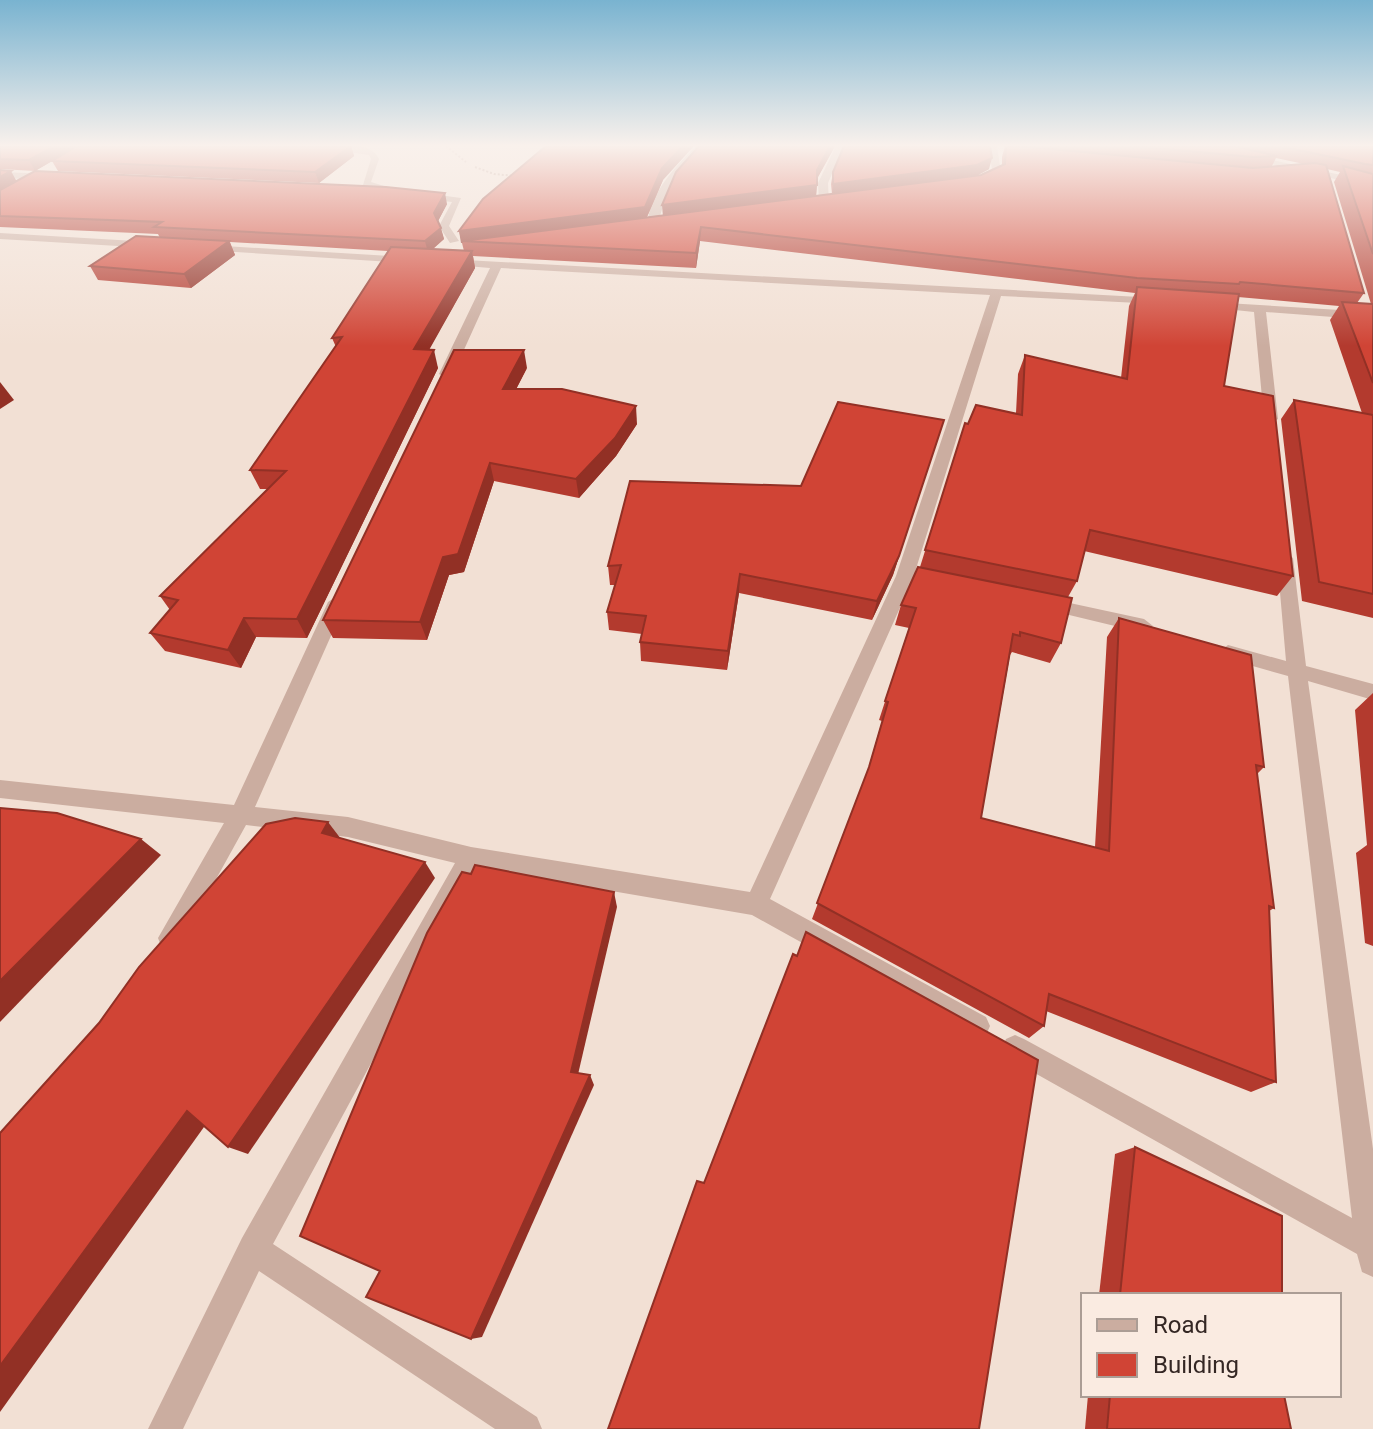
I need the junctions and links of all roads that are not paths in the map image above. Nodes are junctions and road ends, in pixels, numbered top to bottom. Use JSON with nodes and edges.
{"nodes":[{"id":1,"x":451,"y":213,"type":"edge"},
{"id":2,"x":654,"y":213,"type":"edge"},
{"id":3,"x":668,"y":223,"type":"edge"},
{"id":4,"x":652,"y":225,"type":"junction"},
{"id":5,"x":636,"y":227,"type":"edge"},
{"id":6,"x":463,"y":230,"type":"edge"},
{"id":7,"x":0,"y":236,"type":"edge"},
{"id":8,"x":454,"y":241,"type":"junction"},
{"id":9,"x":172,"y":246,"type":"edge"},
{"id":10,"x":188,"y":247,"type":"edge"},
{"id":11,"x":443,"y":247,"type":"edge"},
{"id":12,"x":464,"y":249,"type":"edge"},
{"id":13,"x":431,"y":259,"type":"junction"},
{"id":14,"x":497,"y":265,"type":"junction"},
{"id":15,"x":997,"y":290,"type":"junction"},
{"id":16,"x":1361,"y":301,"type":"edge"},
{"id":17,"x":1167,"y":302,"type":"edge"},
{"id":18,"x":1198,"y":304,"type":"edge"},
{"id":19,"x":1260,"y":308,"type":"junction"},
{"id":20,"x":1369,"y":316,"type":"edge"},
{"id":21,"x":438,"y":390,"type":"edge"},
{"id":22,"x":1273,"y":435,"type":"edge"},
{"id":23,"x":1282,"y":529,"type":"edge"},
{"id":24,"x":905,"y":576,"type":"junction"},
{"id":25,"x":966,"y":587,"type":"edge"},
{"id":26,"x":344,"y":589,"type":"edge"},
{"id":27,"x":1025,"y":599,"type":"edge"},
{"id":28,"x":1164,"y":632,"type":"edge"},
{"id":29,"x":1205,"y":645,"type":"edge"},
{"id":30,"x":1297,"y":671,"type":"junction"},
{"id":31,"x":1373,"y":692,"type":"edge"},
{"id":32,"x":1,"y":791,"type":"edge"},
{"id":33,"x":240,"y":815,"type":"junction"},
{"id":34,"x":471,"y":857,"type":"junction"},
{"id":35,"x":756,"y":904,"type":"junction"},
{"id":36,"x":160,"y":953,"type":"edge"},
{"id":37,"x":253,"y":1249,"type":"junction"},
{"id":38,"x":1372,"y":1251,"type":"edge"},
{"id":39,"x":165,"y":1429,"type":"edge"},
{"id":40,"x":525,"y":1429,"type":"edge"}],
"edges":[{"from":1,"to":8,"type":"street"},
{"from":2,"to":4,"type":"street"},
{"from":3,"to":4,"type":"street"},
{"from":4,"to":5,"type":"street"},
{"from":6,"to":8,"type":"street"},
{"from":7,"to":9,"type":"street"},
{"from":8,"to":11,"type":"street"},
{"from":10,"to":13,"type":"street"},
{"from":12,"to":13,"type":"street"},
{"from":13,"to":14,"type":"street"},
{"from":14,"to":15,"type":"street"},
{"from":14,"to":21,"type":"street"},
{"from":15,"to":17,"type":"street"},
{"from":15,"to":24,"type":"street"},
{"from":16,"to":20,"type":"street"},
{"from":18,"to":19,"type":"street"},
{"from":19,"to":20,"type":"street"},
{"from":19,"to":22,"type":"street"},
{"from":23,"to":30,"type":"street"},
{"from":24,"to":25,"type":"street"},
{"from":24,"to":35,"type":"street"},
{"from":26,"to":33,"type":"street"},
{"from":27,"to":28,"type":"street"},
{"from":29,"to":30,"type":"street"},
{"from":30,"to":31,"type":"street"},
{"from":30,"to":38,"type":"street"},
{"from":32,"to":33,"type":"street"},
{"from":33,"to":34,"type":"street"},
{"from":33,"to":36,"type":"street"},
{"from":34,"to":35,"type":"street"},
{"from":34,"to":37,"type":"street"},
{"from":35,"to":38,"type":"street"},
{"from":37,"to":39,"type":"street"},
{"from":37,"to":40,"type":"street"}]}
